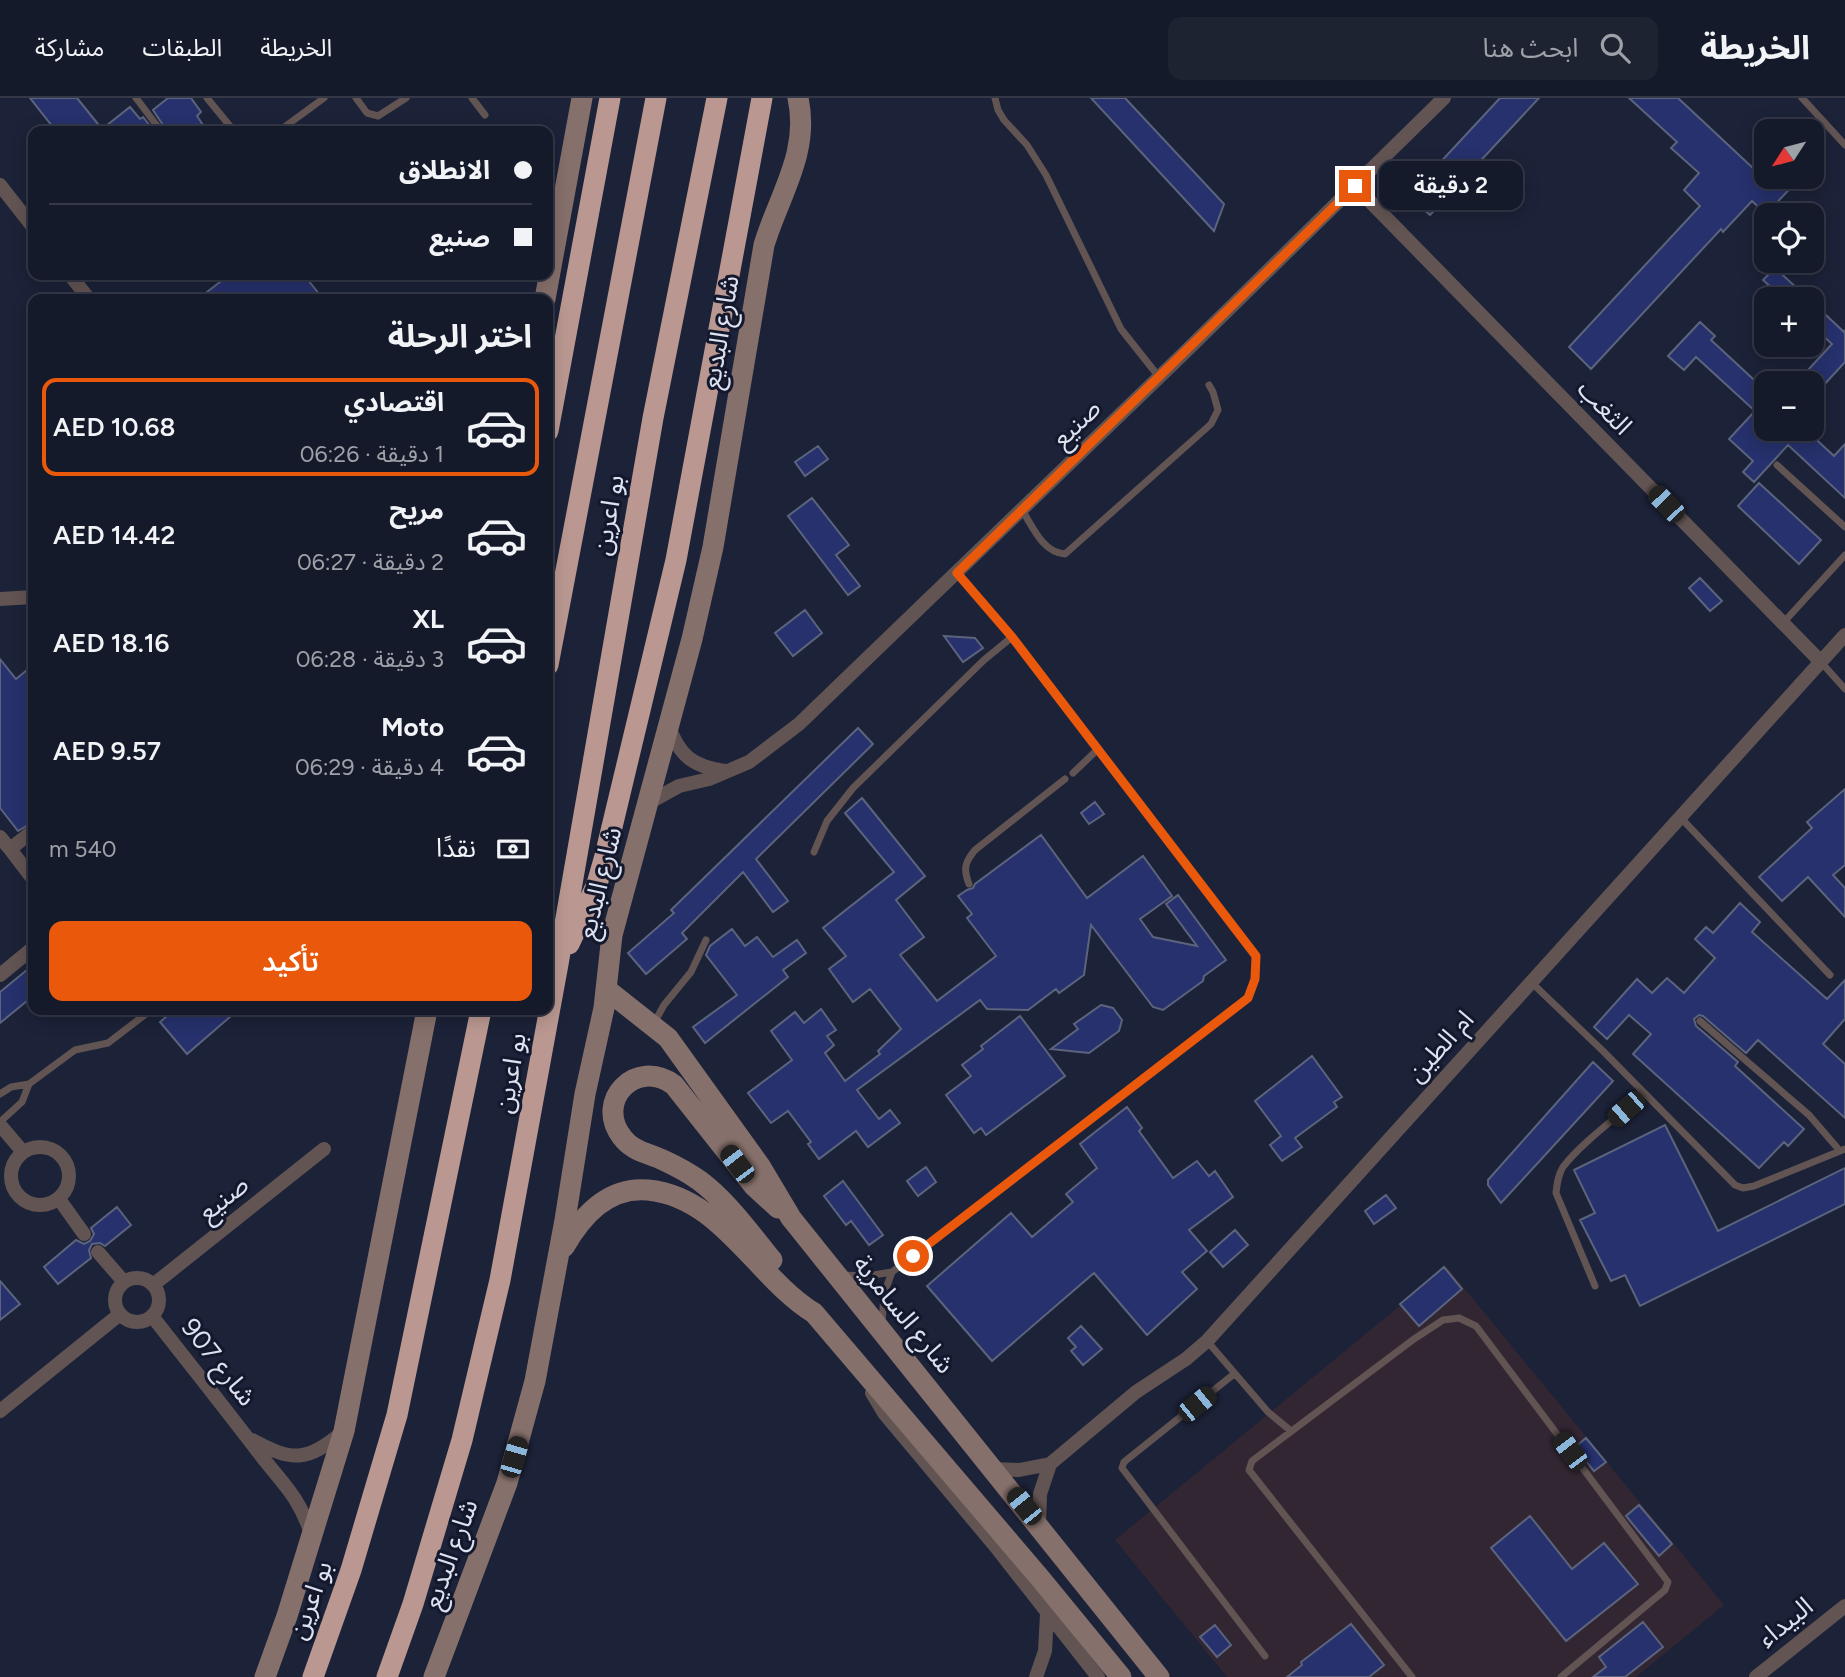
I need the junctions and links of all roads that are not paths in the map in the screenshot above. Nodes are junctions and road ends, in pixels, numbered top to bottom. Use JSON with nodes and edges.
{"nodes":[{"id":1,"x":136,"y":98,"type":"edge"},
{"id":2,"x":207,"y":98,"type":"edge"},
{"id":3,"x":324,"y":98,"type":"edge"},
{"id":4,"x":356,"y":98,"type":"edge"},
{"id":5,"x":406,"y":98,"type":"edge"},
{"id":6,"x":472,"y":98,"type":"edge"},
{"id":7,"x":582,"y":98,"type":"edge"},
{"id":8,"x":610,"y":98,"type":"edge"},
{"id":9,"x":656,"y":98,"type":"edge"},
{"id":10,"x":717,"y":98,"type":"edge"},
{"id":11,"x":762,"y":98,"type":"edge"},
{"id":12,"x":798,"y":98,"type":"edge"},
{"id":13,"x":995,"y":98,"type":"edge"},
{"id":14,"x":1444,"y":98,"type":"edge"},
{"id":15,"x":1802,"y":98,"type":"edge"},
{"id":16,"x":485,"y":115,"type":"dead end"},
{"id":17,"x":157,"y":126,"type":"edge"},
{"id":18,"x":230,"y":126,"type":"edge"},
{"id":19,"x":286,"y":126,"type":"edge"},
{"id":20,"x":1845,"y":145,"type":"edge"},
{"id":21,"x":0,"y":185,"type":"edge"},
{"id":22,"x":1355,"y":186,"type":"junction"},
{"id":23,"x":28,"y":221,"type":"edge"},
{"id":24,"x":553,"y":256,"type":"edge"},
{"id":25,"x":74,"y":280,"type":"edge"},
{"id":26,"x":85,"y":294,"type":"edge"},
{"id":27,"x":1159,"y":377,"type":"junction"},
{"id":28,"x":1209,"y":385,"type":"dead end"},
{"id":29,"x":553,"y":404,"type":"edge"},
{"id":30,"x":1777,"y":465,"type":"dead end"},
{"id":31,"x":1022,"y":510,"type":"junction"},
{"id":32,"x":1845,"y":527,"type":"edge"},
{"id":33,"x":1845,"y":555,"type":"edge"},
{"id":34,"x":957,"y":573,"type":"junction"},
{"id":35,"x":28,"y":597,"type":"edge"},
{"id":36,"x":0,"y":599,"type":"edge"},
{"id":37,"x":1782,"y":623,"type":"junction"},
{"id":38,"x":1845,"y":635,"type":"edge"},
{"id":39,"x":1012,"y":637,"type":"junction"},
{"id":40,"x":553,"y":639,"type":"edge"},
{"id":41,"x":1819,"y":661,"type":"junction"},
{"id":42,"x":1845,"y":689,"type":"edge"},
{"id":43,"x":667,"y":722,"type":"junction"},
{"id":44,"x":1097,"y":750,"type":"junction"},
{"id":45,"x":731,"y":771,"type":"junction"},
{"id":46,"x":1073,"y":773,"type":"dead end"},
{"id":47,"x":1065,"y":779,"type":"dead end"},
{"id":48,"x":648,"y":803,"type":"junction"},
{"id":49,"x":1680,"y":817,"type":"junction"},
{"id":50,"x":28,"y":835,"type":"edge"},
{"id":51,"x":0,"y":837,"type":"edge"},
{"id":52,"x":10,"y":849,"type":"junction"},
{"id":53,"x":814,"y":852,"type":"dead end"},
{"id":54,"x":28,"y":872,"type":"edge"},
{"id":55,"x":969,"y":884,"type":"dead end"},
{"id":56,"x":706,"y":940,"type":"dead end"},
{"id":57,"x":28,"y":952,"type":"edge"},
{"id":58,"x":558,"y":964,"type":"junction"},
{"id":59,"x":0,"y":975,"type":"edge"},
{"id":60,"x":1830,"y":975,"type":"dead end"},
{"id":61,"x":1531,"y":982,"type":"junction"},
{"id":62,"x":606,"y":989,"type":"junction"},
{"id":63,"x":553,"y":991,"type":"edge"},
{"id":64,"x":144,"y":1015,"type":"edge"},
{"id":65,"x":426,"y":1015,"type":"edge"},
{"id":66,"x":480,"y":1015,"type":"edge"},
{"id":67,"x":549,"y":1015,"type":"edge"},
{"id":68,"x":1700,"y":1021,"type":"dead end"},
{"id":69,"x":653,"y":1025,"type":"junction"},
{"id":70,"x":29,"y":1084,"type":"junction"},
{"id":71,"x":1644,"y":1093,"type":"junction"},
{"id":72,"x":0,"y":1094,"type":"edge"},
{"id":73,"x":0,"y":1123,"type":"edge"},
{"id":74,"x":324,"y":1149,"type":"dead end"},
{"id":75,"x":1843,"y":1150,"type":"edge"},
{"id":76,"x":23,"y":1152,"type":"junction"},
{"id":77,"x":59,"y":1199,"type":"junction"},
{"id":78,"x":791,"y":1218,"type":"junction"},
{"id":79,"x":84,"y":1234,"type":"dead end"},
{"id":80,"x":99,"y":1252,"type":"dead end"},
{"id":81,"x":558,"y":1258,"type":"junction"},
{"id":82,"x":892,"y":1272,"type":"junction"},
{"id":83,"x":836,"y":1275,"type":"junction"},
{"id":84,"x":124,"y":1282,"type":"junction"},
{"id":85,"x":153,"y":1285,"type":"junction"},
{"id":86,"x":1595,"y":1286,"type":"dead end"},
{"id":87,"x":814,"y":1313,"type":"junction"},
{"id":88,"x":120,"y":1314,"type":"junction"},
{"id":89,"x":152,"y":1316,"type":"junction"},
{"id":90,"x":881,"y":1332,"type":"junction"},
{"id":91,"x":1207,"y":1341,"type":"junction"},
{"id":92,"x":865,"y":1374,"type":"junction"},
{"id":93,"x":1234,"y":1374,"type":"junction"},
{"id":94,"x":0,"y":1412,"type":"edge"},
{"id":95,"x":1291,"y":1431,"type":"junction"},
{"id":96,"x":344,"y":1432,"type":"junction"},
{"id":97,"x":247,"y":1438,"type":"junction"},
{"id":98,"x":1050,"y":1464,"type":"junction"},
{"id":99,"x":993,"y":1469,"type":"junction"},
{"id":100,"x":1039,"y":1525,"type":"junction"},
{"id":101,"x":312,"y":1536,"type":"junction"},
{"id":102,"x":1845,"y":1606,"type":"edge"},
{"id":103,"x":1047,"y":1614,"type":"junction"},
{"id":104,"x":442,"y":1655,"type":"junction"},
{"id":105,"x":1265,"y":1656,"type":"dead end"},
{"id":106,"x":265,"y":1677,"type":"edge"},
{"id":107,"x":313,"y":1677,"type":"edge"},
{"id":108,"x":387,"y":1677,"type":"edge"},
{"id":109,"x":434,"y":1677,"type":"edge"},
{"id":110,"x":454,"y":1677,"type":"edge"},
{"id":111,"x":1036,"y":1677,"type":"edge"},
{"id":112,"x":1098,"y":1677,"type":"edge"},
{"id":113,"x":1121,"y":1677,"type":"edge"},
{"id":114,"x":1159,"y":1677,"type":"edge"},
{"id":115,"x":1412,"y":1677,"type":"edge"},
{"id":116,"x":1561,"y":1677,"type":"edge"},
{"id":117,"x":1756,"y":1677,"type":"edge"}],
"edges":[{"from":1,"to":17,"type":"lane"},
{"from":2,"to":18,"type":"lane"},
{"from":3,"to":19,"type":"lane"},
{"from":4,"to":5,"type":"lane"},
{"from":6,"to":16,"type":"lane"},
{"from":7,"to":24,"type":"main road"},
{"from":8,"to":29,"type":"highway"},
{"from":9,"to":40,"type":"highway","name":"بو اعرين"},
{"from":10,"to":58,"type":"highway","name":"بو اعرين"},
{"from":11,"to":58,"type":"highway"},
{"from":12,"to":43,"type":"main road","name":"شارع البديع"},
{"from":13,"to":27,"type":"lane"},
{"from":14,"to":22,"type":"street","name":"صنيع"},
{"from":15,"to":20,"type":"lane"},
{"from":21,"to":23,"type":"street"},
{"from":22,"to":27,"type":"street","name":"صنيع"},
{"from":22,"to":37,"type":"street","name":"الثغب"},
{"from":25,"to":26,"type":"street"},
{"from":27,"to":31,"type":"street","name":"صنيع"},
{"from":28,"to":31,"type":"lane"},
{"from":30,"to":32,"type":"lane"},
{"from":31,"to":34,"type":"street","name":"صنيع"},
{"from":33,"to":37,"type":"lane"},
{"from":34,"to":39,"type":"lane"},
{"from":34,"to":45,"type":"street","name":"صنيع"},
{"from":35,"to":36,"type":"street"},
{"from":37,"to":41,"type":"street","name":"الثغب"},
{"from":38,"to":41,"type":"street","name":"ام الطين"},
{"from":39,"to":44,"type":"lane"},
{"from":39,"to":53,"type":"lane"},
{"from":41,"to":42,"type":"lane"},
{"from":41,"to":49,"type":"street","name":"ام الطين"},
{"from":43,"to":45,"type":"street"},
{"from":43,"to":48,"type":"main road","name":"شارع البديع"},
{"from":44,"to":46,"type":"lane"},
{"from":44,"to":82,"type":"lane"},
{"from":45,"to":48,"type":"street","name":"صنيع"},
{"from":47,"to":55,"type":"lane"},
{"from":48,"to":62,"type":"main road","name":"شارع البديع"},
{"from":49,"to":60,"type":"lane"},
{"from":49,"to":61,"type":"street","name":"ام الطين"},
{"from":50,"to":52,"type":"street"},
{"from":51,"to":52,"type":"street"},
{"from":52,"to":54,"type":"street"},
{"from":56,"to":69,"type":"lane"},
{"from":57,"to":59,"type":"street"},
{"from":58,"to":63,"type":"highway","name":"بو اعرين"},
{"from":61,"to":71,"type":"lane"},
{"from":61,"to":91,"type":"street","name":"ام الطين"},
{"from":62,"to":69,"type":"main road","name":"شارع السامرية"},
{"from":62,"to":81,"type":"main road","name":"شارع البديع"},
{"from":64,"to":70,"type":"lane"},
{"from":65,"to":96,"type":"main road"},
{"from":66,"to":107,"type":"highway","name":"بو اعرين"},
{"from":67,"to":108,"type":"highway","name":"بو اعرين"},
{"from":68,"to":75,"type":"lane"},
{"from":69,"to":78,"type":"main road","name":"شارع السامرية"},
{"from":70,"to":72,"type":"lane"},
{"from":70,"to":73,"type":"lane"},
{"from":71,"to":75,"type":"lane"},
{"from":71,"to":86,"type":"lane"},
{"from":73,"to":76,"type":"street"},
{"from":74,"to":85,"type":"street","name":"صنيع"},
{"from":76,"to":77,"type":"street"},
{"from":76,"to":77,"type":"street"},
{"from":77,"to":79,"type":"street"},
{"from":78,"to":83,"type":"main road","name":"شارع السامرية"},
{"from":78,"to":87,"type":"main road"},
{"from":80,"to":84,"type":"street"},
{"from":81,"to":87,"type":"main road"},
{"from":81,"to":104,"type":"main road","name":"شارع البديع"},
{"from":82,"to":83,"type":"lane"},
{"from":82,"to":90,"type":"lane"},
{"from":83,"to":90,"type":"main road","name":"شارع السامرية"},
{"from":84,"to":85,"type":"street"},
{"from":84,"to":88,"type":"street"},
{"from":85,"to":89,"type":"street"},
{"from":87,"to":92,"type":"main road"},
{"from":88,"to":89,"type":"street"},
{"from":88,"to":94,"type":"street"},
{"from":89,"to":97,"type":"street","name":"شارع 907"},
{"from":90,"to":99,"type":"main road","name":"شارع السامرية"},
{"from":91,"to":93,"type":"lane"},
{"from":91,"to":98,"type":"street","name":"ام الطين"},
{"from":92,"to":103,"type":"street"},
{"from":92,"to":113,"type":"main road"},
{"from":93,"to":95,"type":"lane"},
{"from":93,"to":105,"type":"lane"},
{"from":95,"to":115,"type":"lane"},
{"from":95,"to":116,"type":"lane"},
{"from":96,"to":97,"type":"street","name":"شارع 907"},
{"from":96,"to":101,"type":"main road"},
{"from":97,"to":101,"type":"street","name":"شارع 907"},
{"from":98,"to":99,"type":"street"},
{"from":98,"to":100,"type":"street"},
{"from":99,"to":100,"type":"main road","name":"شارع السامرية"},
{"from":100,"to":114,"type":"main road","name":"شارع السامرية"},
{"from":101,"to":106,"type":"main road"},
{"from":102,"to":117,"type":"street","name":"البيداء"},
{"from":103,"to":111,"type":"street"},
{"from":103,"to":112,"type":"street"},
{"from":104,"to":109,"type":"main road","name":"شارع البديع"},
{"from":104,"to":110,"type":"main road"}]}
